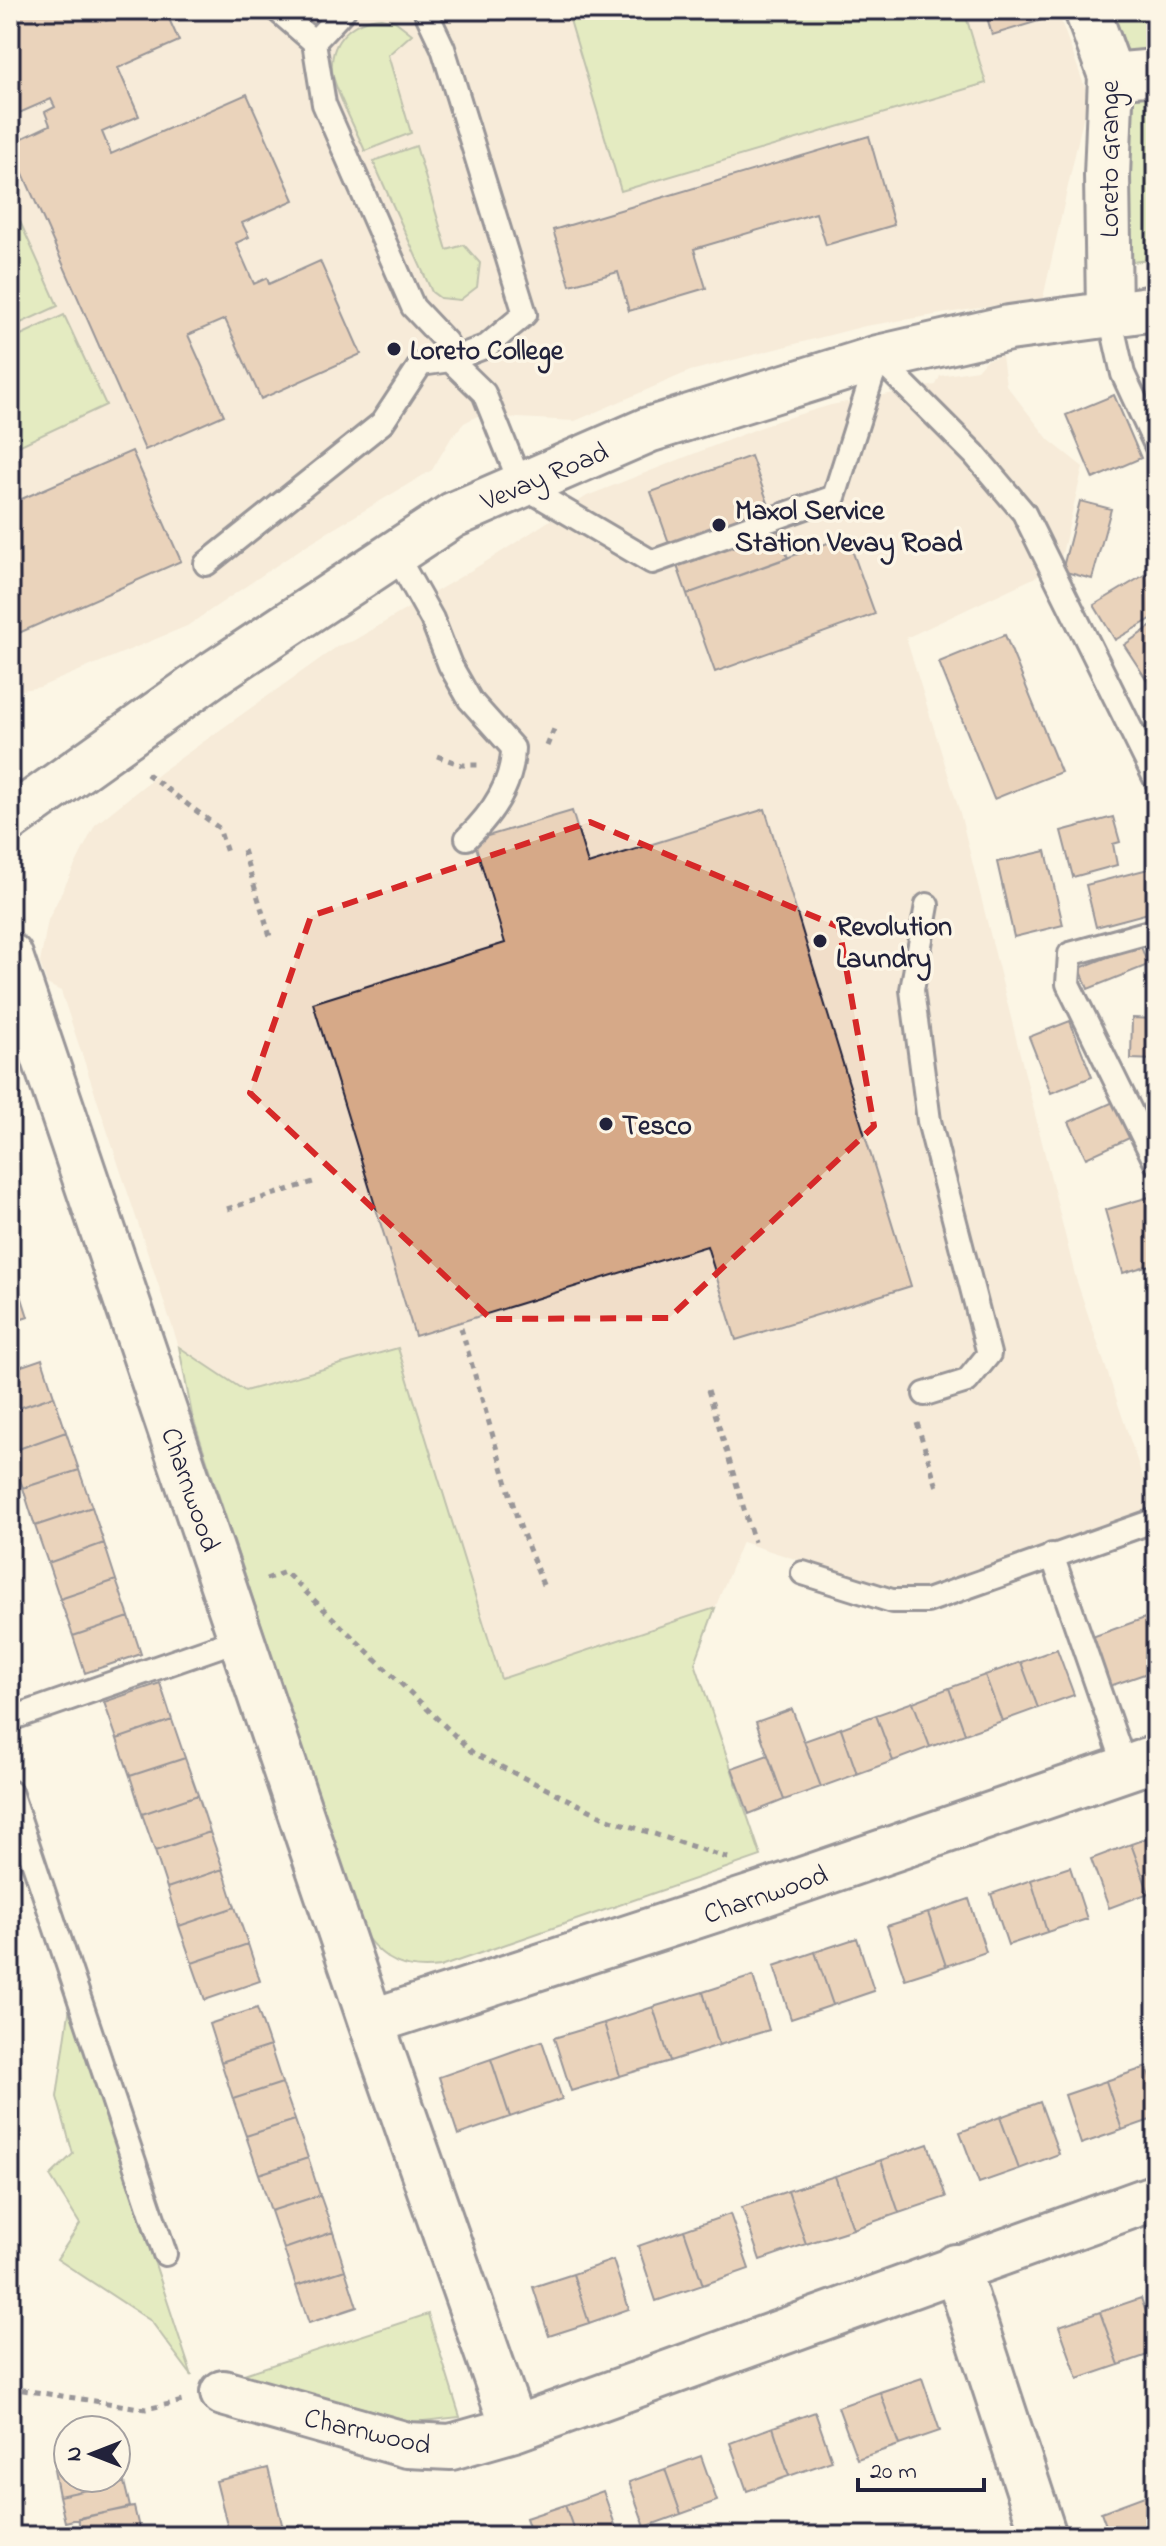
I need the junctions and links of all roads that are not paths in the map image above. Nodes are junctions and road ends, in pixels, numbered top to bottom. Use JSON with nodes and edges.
{"nodes":[{"id":1,"x":277,"y":10,"type":"edge"},
{"id":2,"x":344,"y":10,"type":"edge"},
{"id":3,"x":425,"y":10,"type":"edge"},
{"id":4,"x":1087,"y":10,"type":"edge"},
{"id":5,"x":314,"y":42,"type":"junction"},
{"id":6,"x":1156,"y":72,"type":"edge"},
{"id":7,"x":1111,"y":76,"type":"junction"},
{"id":8,"x":1156,"y":308,"type":"edge"},
{"id":9,"x":1109,"y":312,"type":"junction"},
{"id":10,"x":878,"y":358,"type":"junction"},
{"id":11,"x":450,"y":360,"type":"junction"},
{"id":12,"x":1156,"y":445,"type":"edge"},
{"id":13,"x":521,"y":485,"type":"junction"},
{"id":14,"x":395,"y":553,"type":"junction"},
{"id":15,"x":206,"y":564,"type":"dead end"},
{"id":16,"x":1156,"y":780,"type":"edge"},
{"id":17,"x":10,"y":819,"type":"edge"},
{"id":18,"x":467,"y":838,"type":"dead end"},
{"id":19,"x":927,"y":905,"type":"dead end"},
{"id":20,"x":1156,"y":930,"type":"edge"},
{"id":21,"x":10,"y":956,"type":"edge"},
{"id":22,"x":1156,"y":1163,"type":"edge"},
{"id":23,"x":920,"y":1404,"type":"road end"},
{"id":24,"x":1156,"y":1520,"type":"edge"},
{"id":25,"x":1052,"y":1555,"type":"junction"},
{"id":26,"x":803,"y":1573,"type":"dead end"},
{"id":27,"x":242,"y":1638,"type":"junction"},
{"id":28,"x":10,"y":1719,"type":"edge"},
{"id":29,"x":1141,"y":1764,"type":"edge"},
{"id":30,"x":10,"y":1792,"type":"edge"},
{"id":31,"x":371,"y":2022,"type":"junction"},
{"id":32,"x":1156,"y":2197,"type":"edge"},
{"id":33,"x":165,"y":2254,"type":"dead end"},
{"id":34,"x":956,"y":2267,"type":"junction"},
{"id":35,"x":223,"y":2393,"type":"road end"},
{"id":36,"x":514,"y":2429,"type":"junction"},
{"id":37,"x":1044,"y":2536,"type":"edge"}],
"edges":[{"from":1,"to":5,"type":"lane"},
{"from":2,"to":5,"type":"lane"},
{"from":3,"to":11,"type":"lane"},
{"from":4,"to":7,"type":"street","name":"Loreto Grange"},
{"from":5,"to":11,"type":"lane"},
{"from":6,"to":7,"type":"street"},
{"from":7,"to":9,"type":"street","name":"Loreto Grange"},
{"from":8,"to":9,"type":"street","name":"Vevay Road"},
{"from":9,"to":10,"type":"street","name":"Vevay Road"},
{"from":9,"to":12,"type":"lane"},
{"from":10,"to":13,"type":"street","name":"Vevay Road"},
{"from":10,"to":13,"type":"lane"},
{"from":10,"to":16,"type":"lane"},
{"from":11,"to":13,"type":"lane"},
{"from":11,"to":15,"type":"lane"},
{"from":13,"to":14,"type":"street","name":"Vevay Road"},
{"from":14,"to":17,"type":"street","name":"Vevay Road"},
{"from":14,"to":18,"type":"lane"},
{"from":19,"to":23,"type":"lane"},
{"from":20,"to":22,"type":"lane"},
{"from":21,"to":27,"type":"street","name":"Charnwood"},
{"from":24,"to":25,"type":"lane"},
{"from":25,"to":26,"type":"lane"},
{"from":25,"to":29,"type":"lane"},
{"from":27,"to":28,"type":"lane"},
{"from":27,"to":31,"type":"street","name":"Charnwood"},
{"from":29,"to":31,"type":"street","name":"Charnwood"},
{"from":30,"to":33,"type":"lane"},
{"from":31,"to":36,"type":"street","name":"Charnwood"},
{"from":32,"to":34,"type":"street","name":"Charnwood"},
{"from":34,"to":36,"type":"street","name":"Charnwood"},
{"from":34,"to":37,"type":"street"},
{"from":35,"to":36,"type":"street","name":"Charnwood"}]}
